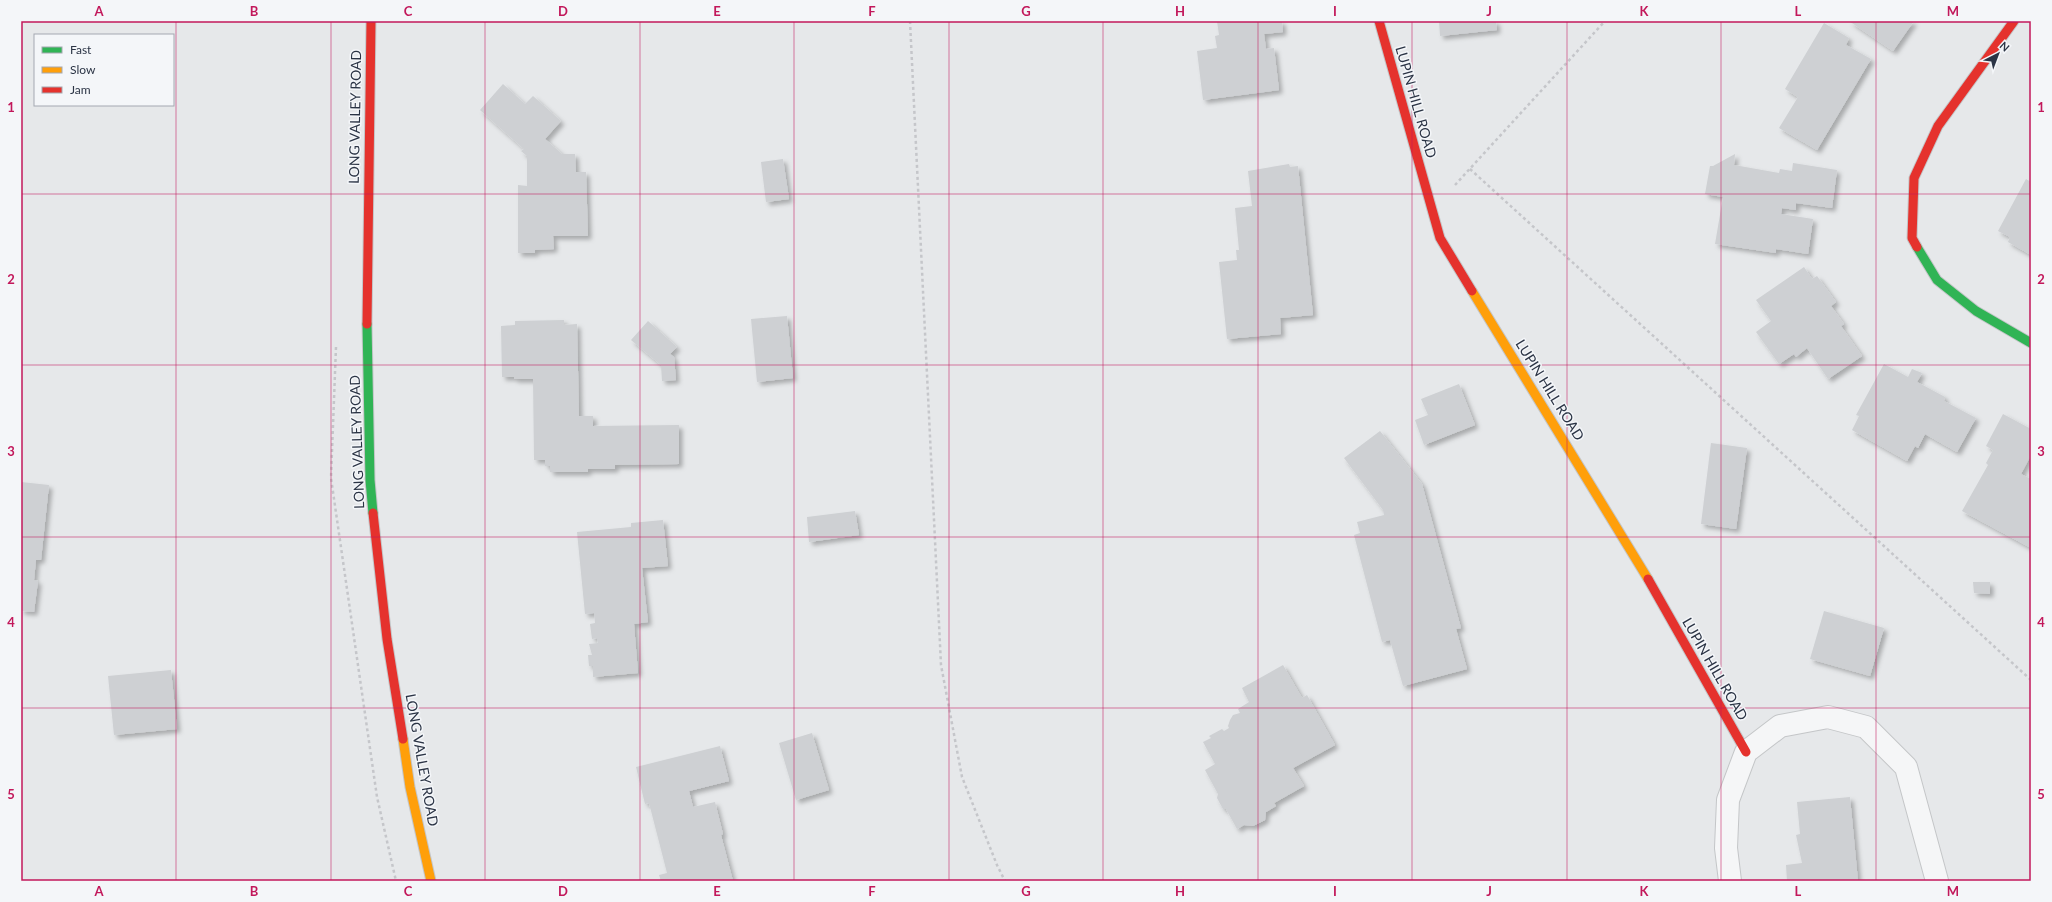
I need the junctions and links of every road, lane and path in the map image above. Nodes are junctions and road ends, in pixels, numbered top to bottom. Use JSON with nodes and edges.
{"nodes":[{"id":1,"x":371,"y":21,"type":"edge"},
{"id":2,"x":910,"y":21,"type":"edge"},
{"id":3,"x":1379,"y":21,"type":"edge"},
{"id":4,"x":1605,"y":21,"type":"edge"},
{"id":5,"x":2014,"y":21,"type":"edge"},
{"id":6,"x":1470,"y":169,"type":"junction"},
{"id":7,"x":1432,"y":208,"type":"junction"},
{"id":8,"x":2031,"y":342,"type":"edge"},
{"id":9,"x":2031,"y":680,"type":"edge"},
{"id":10,"x":1746,"y":752,"type":"junction"},
{"id":11,"x":431,"y":881,"type":"edge"},
{"id":12,"x":1005,"y":881,"type":"edge"},
{"id":13,"x":1730,"y":881,"type":"edge"},
{"id":14,"x":1937,"y":881,"type":"edge"}],
"edges":[{"from":1,"to":11,"type":"street","name":"LONG VALLEY ROAD"},
{"from":2,"to":12,"type":"path"},
{"from":3,"to":7,"type":"street","name":"LUPIN HILL ROAD"},
{"from":4,"to":6,"type":"path"},
{"from":5,"to":8,"type":"street"},
{"from":6,"to":7,"type":"path"},
{"from":6,"to":9,"type":"path"},
{"from":7,"to":10,"type":"street","name":"LUPIN HILL ROAD"},
{"from":10,"to":13,"type":"street"},
{"from":10,"to":14,"type":"street"}]}
